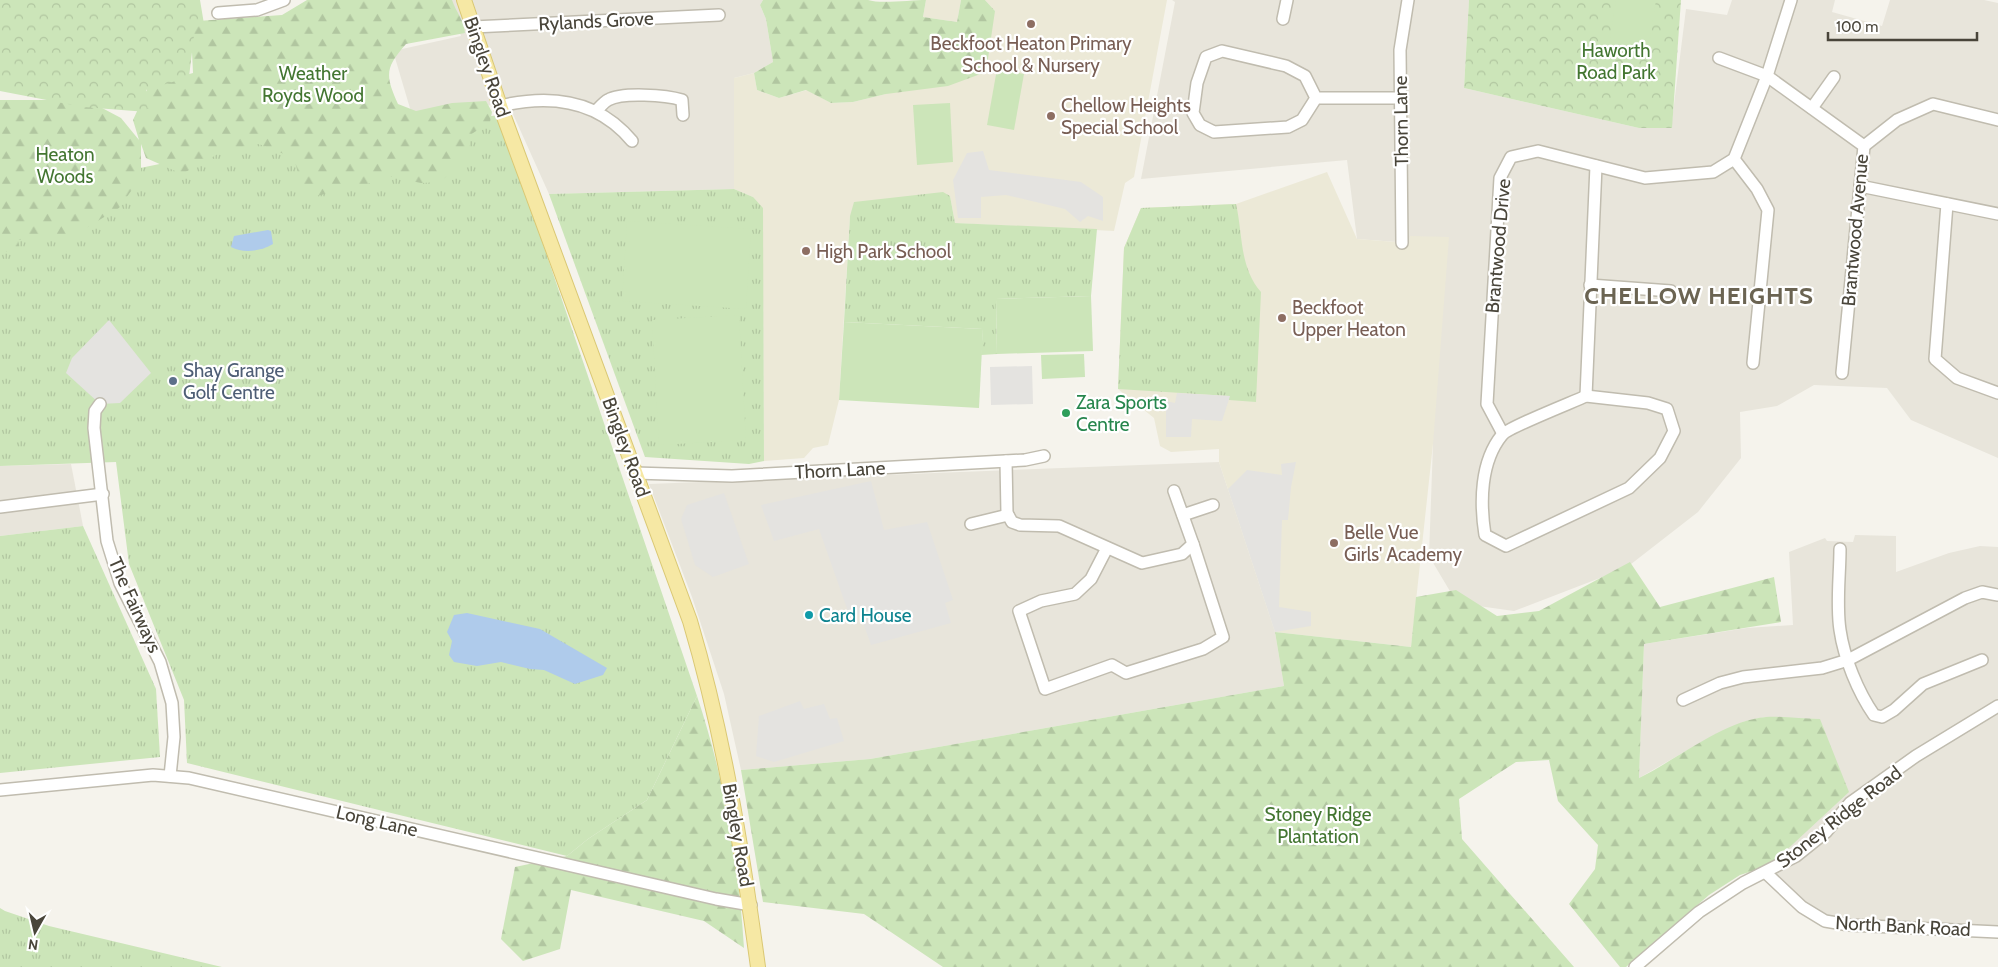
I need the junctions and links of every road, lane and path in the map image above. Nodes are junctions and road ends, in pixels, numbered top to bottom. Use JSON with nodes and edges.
{"nodes":[{"id":1,"x":284,"y":0,"type":"edge"},
{"id":2,"x":464,"y":0,"type":"edge"},
{"id":3,"x":1288,"y":0,"type":"edge"},
{"id":4,"x":1408,"y":0,"type":"edge"},
{"id":5,"x":1791,"y":0,"type":"edge"},
{"id":6,"x":218,"y":13,"type":"dead end"},
{"id":7,"x":718,"y":15,"type":"dead end"},
{"id":8,"x":1283,"y":19,"type":"dead end"},
{"id":9,"x":474,"y":26,"type":"junction"},
{"id":10,"x":1719,"y":58,"type":"dead end"},
{"id":11,"x":1767,"y":76,"type":"junction"},
{"id":12,"x":1834,"y":77,"type":"dead end"},
{"id":13,"x":1316,"y":98,"type":"junction"},
{"id":14,"x":1400,"y":98,"type":"junction"},
{"id":15,"x":500,"y":106,"type":"junction"},
{"id":16,"x":1812,"y":108,"type":"junction"},
{"id":17,"x":596,"y":111,"type":"junction"},
{"id":18,"x":682,"y":115,"type":"dead end"},
{"id":19,"x":1998,"y":120,"type":"edge"},
{"id":20,"x":632,"y":141,"type":"dead end"},
{"id":21,"x":1864,"y":146,"type":"junction"},
{"id":22,"x":1734,"y":159,"type":"junction"},
{"id":23,"x":1596,"y":166,"type":"junction"},
{"id":24,"x":1860,"y":186,"type":"junction"},
{"id":25,"x":1947,"y":204,"type":"junction"},
{"id":26,"x":1998,"y":214,"type":"edge"},
{"id":27,"x":1402,"y":243,"type":"dead end"},
{"id":28,"x":1590,"y":285,"type":"junction"},
{"id":29,"x":1671,"y":291,"type":"dead end"},
{"id":30,"x":1753,"y":363,"type":"dead end"},
{"id":31,"x":1842,"y":373,"type":"dead end"},
{"id":32,"x":1998,"y":393,"type":"edge"},
{"id":33,"x":1586,"y":396,"type":"junction"},
{"id":34,"x":100,"y":404,"type":"dead end"},
{"id":35,"x":1503,"y":434,"type":"junction"},
{"id":36,"x":1044,"y":456,"type":"dead end"},
{"id":37,"x":1006,"y":461,"type":"junction"},
{"id":38,"x":635,"y":473,"type":"junction"},
{"id":39,"x":1174,"y":491,"type":"dead end"},
{"id":40,"x":103,"y":494,"type":"junction"},
{"id":41,"x":1213,"y":505,"type":"dead end"},
{"id":42,"x":0,"y":507,"type":"edge"},
{"id":43,"x":1008,"y":515,"type":"junction"},
{"id":44,"x":1183,"y":516,"type":"junction"},
{"id":45,"x":971,"y":524,"type":"dead end"},
{"id":46,"x":1193,"y":544,"type":"junction"},
{"id":47,"x":1106,"y":548,"type":"junction"},
{"id":48,"x":1840,"y":549,"type":"dead end"},
{"id":49,"x":1998,"y":595,"type":"edge"},
{"id":50,"x":1848,"y":660,"type":"junction"},
{"id":51,"x":1982,"y":660,"type":"dead end"},
{"id":52,"x":1683,"y":700,"type":"dead end"},
{"id":53,"x":1998,"y":706,"type":"edge"},
{"id":54,"x":170,"y":776,"type":"junction"},
{"id":55,"x":0,"y":790,"type":"edge"},
{"id":56,"x":1766,"y":873,"type":"junction"},
{"id":57,"x":751,"y":905,"type":"junction"},
{"id":58,"x":1998,"y":932,"type":"edge"},
{"id":59,"x":758,"y":967,"type":"edge"},
{"id":60,"x":1635,"y":967,"type":"edge"}],
"edges":[{"from":1,"to":6,"type":"street"},
{"from":2,"to":9,"type":"main road","name":"Bingley Road"},
{"from":3,"to":8,"type":"street"},
{"from":4,"to":14,"type":"street","name":"Thorn Lane"},
{"from":5,"to":11,"type":"street"},
{"from":7,"to":9,"type":"street","name":"Rylands Grove"},
{"from":9,"to":15,"type":"main road","name":"Bingley Road"},
{"from":10,"to":11,"type":"street","name":"Brantwood Avenue"},
{"from":11,"to":16,"type":"street","name":"Brantwood Avenue"},
{"from":11,"to":22,"type":"street"},
{"from":12,"to":16,"type":"street"},
{"from":13,"to":13,"type":"street"},
{"from":13,"to":14,"type":"street"},
{"from":14,"to":27,"type":"street","name":"Thorn Lane"},
{"from":15,"to":17,"type":"street"},
{"from":15,"to":38,"type":"main road","name":"Bingley Road"},
{"from":16,"to":21,"type":"street","name":"Brantwood Avenue"},
{"from":17,"to":18,"type":"street"},
{"from":17,"to":20,"type":"street"},
{"from":19,"to":21,"type":"street"},
{"from":21,"to":24,"type":"street","name":"Brantwood Avenue"},
{"from":22,"to":23,"type":"street","name":"Brantwood Drive"},
{"from":22,"to":30,"type":"street"},
{"from":23,"to":28,"type":"street"},
{"from":23,"to":35,"type":"street","name":"Brantwood Drive"},
{"from":24,"to":25,"type":"street"},
{"from":24,"to":31,"type":"street","name":"Brantwood Avenue"},
{"from":25,"to":26,"type":"street"},
{"from":25,"to":32,"type":"street"},
{"from":28,"to":29,"type":"street"},
{"from":28,"to":33,"type":"street"},
{"from":33,"to":35,"type":"street"},
{"from":33,"to":35,"type":"street"},
{"from":34,"to":40,"type":"street","name":"The Fairways"},
{"from":36,"to":37,"type":"street","name":"Thorn Lane"},
{"from":37,"to":38,"type":"street","name":"Thorn Lane"},
{"from":37,"to":43,"type":"street"},
{"from":38,"to":57,"type":"main road","name":"Bingley Road"},
{"from":39,"to":44,"type":"street"},
{"from":40,"to":42,"type":"street"},
{"from":40,"to":54,"type":"street","name":"The Fairways"},
{"from":41,"to":44,"type":"street"},
{"from":43,"to":45,"type":"street"},
{"from":43,"to":47,"type":"street"},
{"from":44,"to":46,"type":"street"},
{"from":46,"to":47,"type":"street"},
{"from":46,"to":47,"type":"street"},
{"from":48,"to":50,"type":"street"},
{"from":49,"to":50,"type":"street"},
{"from":50,"to":51,"type":"street"},
{"from":50,"to":52,"type":"street"},
{"from":53,"to":56,"type":"street","name":"Stoney Ridge Road"},
{"from":54,"to":55,"type":"street","name":"Long Lane"},
{"from":54,"to":57,"type":"street","name":"Long Lane"},
{"from":56,"to":58,"type":"street","name":"North Bank Road"},
{"from":56,"to":60,"type":"street","name":"Stoney Ridge Road"},
{"from":57,"to":59,"type":"main road","name":"Bingley Road"}]}
